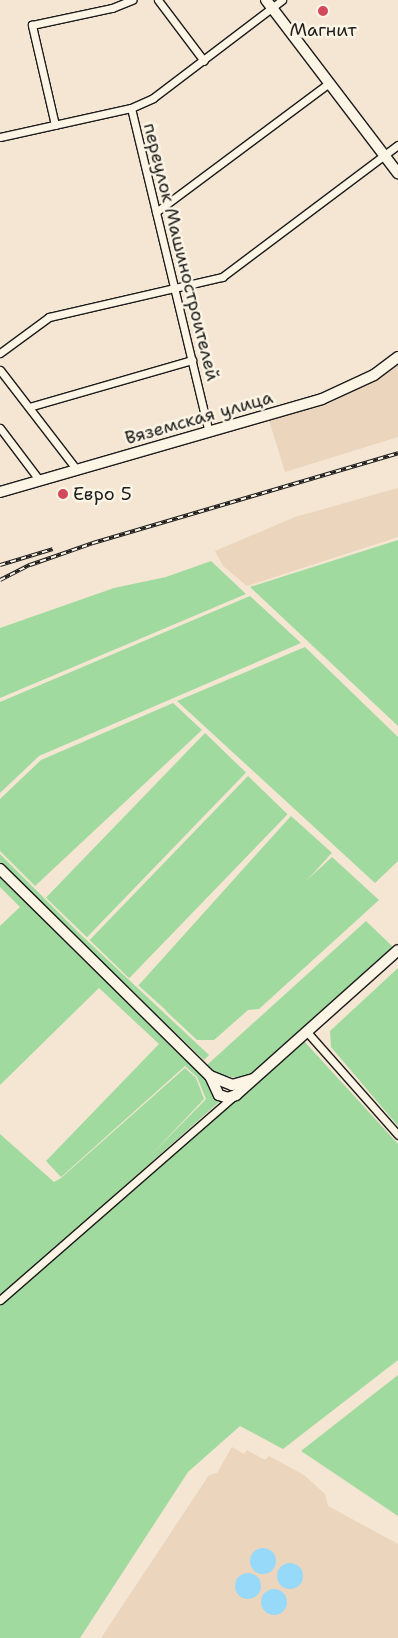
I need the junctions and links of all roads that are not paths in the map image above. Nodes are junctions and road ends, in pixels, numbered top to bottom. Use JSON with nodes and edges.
{"nodes":[{"id":1,"x":132,"y":0,"type":"edge"},
{"id":2,"x":158,"y":0,"type":"edge"},
{"id":3,"x":282,"y":0,"type":"edge"},
{"id":4,"x":269,"y":4,"type":"edge"},
{"id":5,"x":204,"y":61,"type":"junction"},
{"id":6,"x":329,"y":83,"type":"junction"},
{"id":7,"x":131,"y":108,"type":"junction"},
{"id":8,"x":55,"y":125,"type":"junction"},
{"id":9,"x":0,"y":137,"type":"edge"},
{"id":10,"x":398,"y":145,"type":"edge"},
{"id":11,"x":385,"y":156,"type":"junction"},
{"id":12,"x":398,"y":173,"type":"edge"},
{"id":13,"x":156,"y":212,"type":"junction"},
{"id":14,"x":174,"y":286,"type":"junction"},
{"id":15,"x":0,"y":353,"type":"edge"},
{"id":16,"x":398,"y":357,"type":"edge"},
{"id":17,"x":192,"y":360,"type":"junction"},
{"id":18,"x":0,"y":370,"type":"edge"},
{"id":19,"x":29,"y":407,"type":"junction"},
{"id":20,"x":0,"y":428,"type":"edge"},
{"id":21,"x":209,"y":432,"type":"junction"},
{"id":22,"x":77,"y":470,"type":"junction"},
{"id":23,"x":40,"y":481,"type":"junction"},
{"id":24,"x":0,"y":492,"type":"edge"},
{"id":25,"x":0,"y":870,"type":"edge"},
{"id":26,"x":398,"y":950,"type":"edge"},
{"id":27,"x":307,"y":1032,"type":"junction"},
{"id":28,"x":210,"y":1076,"type":"junction"},
{"id":29,"x":253,"y":1079,"type":"junction"},
{"id":30,"x":236,"y":1095,"type":"junction"},
{"id":31,"x":398,"y":1136,"type":"edge"},
{"id":32,"x":0,"y":1300,"type":"edge"}],
"edges":[{"from":1,"to":8,"type":"street"},
{"from":2,"to":5,"type":"street"},
{"from":3,"to":4,"type":"street"},
{"from":4,"to":5,"type":"street"},
{"from":4,"to":6,"type":"main road"},
{"from":5,"to":7,"type":"street"},
{"from":6,"to":11,"type":"main road"},
{"from":6,"to":13,"type":"street"},
{"from":7,"to":8,"type":"street"},
{"from":7,"to":13,"type":"street","name":"переулок Машиностроителей"},
{"from":8,"to":9,"type":"street"},
{"from":10,"to":11,"type":"street"},
{"from":11,"to":12,"type":"main road"},
{"from":11,"to":14,"type":"street"},
{"from":13,"to":14,"type":"street","name":"переулок Машиностроителей"},
{"from":14,"to":15,"type":"street"},
{"from":14,"to":17,"type":"street","name":"переулок Машиностроителей"},
{"from":16,"to":21,"type":"main road","name":"Вяземская улица"},
{"from":17,"to":19,"type":"street"},
{"from":17,"to":21,"type":"street","name":"переулок Машиностроителей"},
{"from":18,"to":19,"type":"street"},
{"from":19,"to":22,"type":"street"},
{"from":20,"to":23,"type":"street"},
{"from":21,"to":22,"type":"main road","name":"Вяземская улица"},
{"from":22,"to":23,"type":"main road","name":"Вяземская улица"},
{"from":23,"to":24,"type":"main road","name":"Вяземская улица"},
{"from":25,"to":28,"type":"main road"},
{"from":26,"to":27,"type":"main road"},
{"from":27,"to":29,"type":"main road"},
{"from":27,"to":31,"type":"street"},
{"from":28,"to":29,"type":"main road"},
{"from":28,"to":30,"type":"main road"},
{"from":29,"to":30,"type":"main road"},
{"from":30,"to":32,"type":"street"}]}
